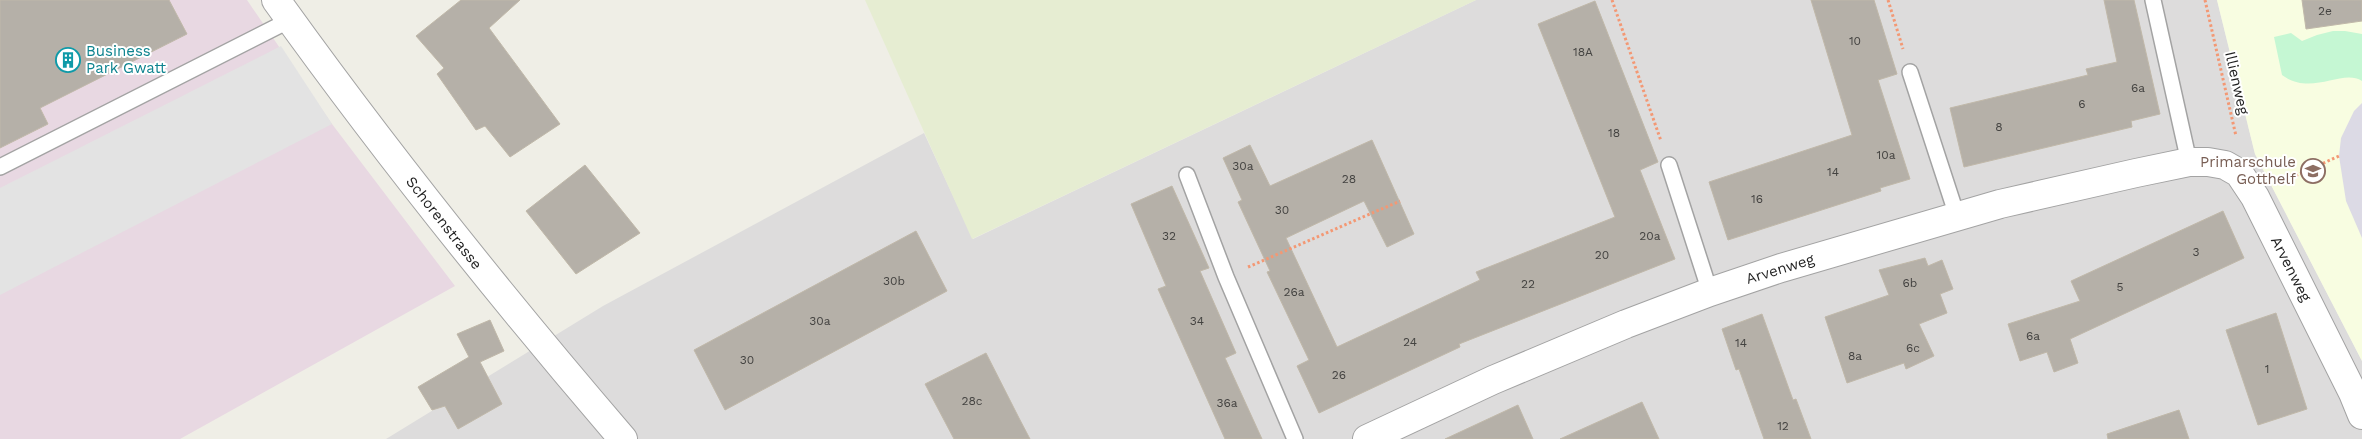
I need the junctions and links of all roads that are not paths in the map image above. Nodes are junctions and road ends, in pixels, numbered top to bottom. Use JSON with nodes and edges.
{"nodes":[{"id":1,"x":2153,"y":0,"type":"edge"},
{"id":2,"x":283,"y":10,"type":"edge"},
{"id":3,"x":1910,"y":72,"type":"road end"},
{"id":4,"x":2190,"y":162,"type":"junction"},
{"id":5,"x":0,"y":166,"type":"edge"},
{"id":6,"x":1669,"y":166,"type":"road end"},
{"id":7,"x":1186,"y":175,"type":"dead end"},
{"id":8,"x":1957,"y":216,"type":"junction"},
{"id":9,"x":1710,"y":292,"type":"junction"},
{"id":10,"x":2362,"y":415,"type":"edge"},
{"id":11,"x":1383,"y":435,"type":"edge"},
{"id":12,"x":622,"y":439,"type":"edge"},
{"id":13,"x":1295,"y":439,"type":"edge"}],
"edges":[{"from":1,"to":4,"type":"lane"},
{"from":2,"to":5,"type":"lane"},
{"from":2,"to":12,"type":"street","name":"Schorenstrasse"},
{"from":3,"to":8,"type":"lane"},
{"from":4,"to":8,"type":"street","name":"Arvenweg"},
{"from":4,"to":10,"type":"street","name":"Arvenweg"},
{"from":6,"to":9,"type":"lane"},
{"from":7,"to":13,"type":"lane"},
{"from":8,"to":9,"type":"street","name":"Arvenweg"},
{"from":9,"to":11,"type":"street","name":"Arvenweg"}]}
